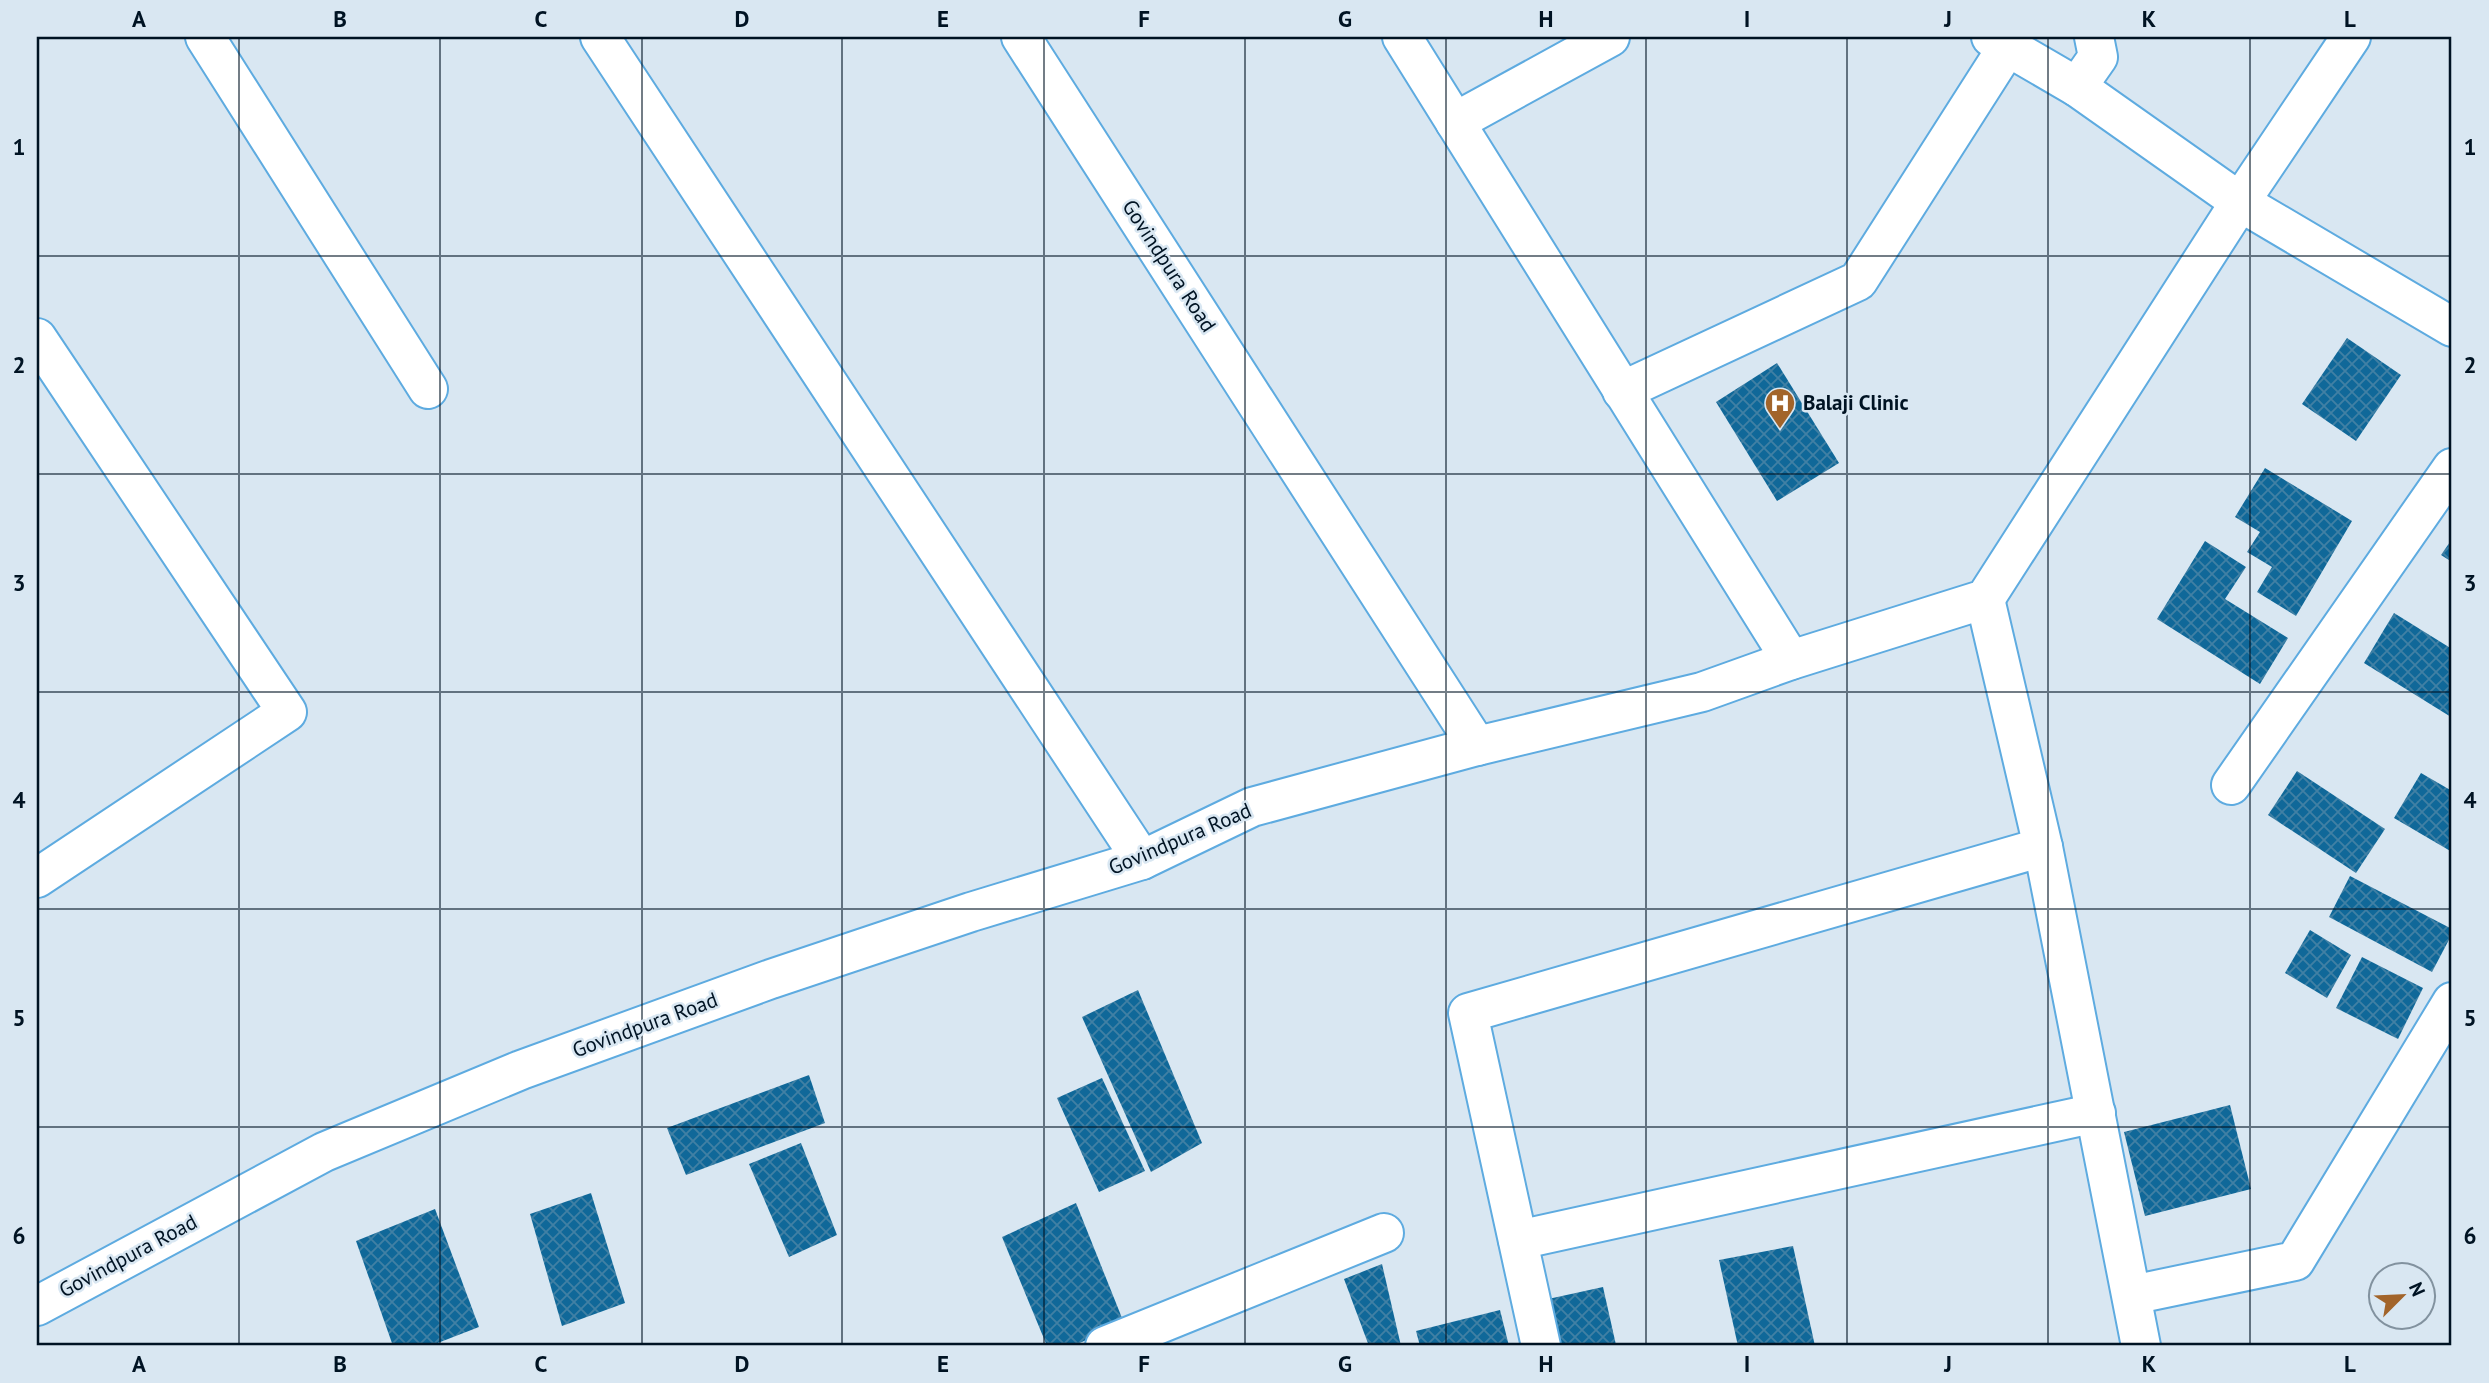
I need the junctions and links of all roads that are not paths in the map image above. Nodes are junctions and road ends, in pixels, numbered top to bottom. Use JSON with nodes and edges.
{"nodes":[{"id":1,"x":205,"y":37,"type":"edge"},
{"id":2,"x":600,"y":37,"type":"edge"},
{"id":3,"x":1021,"y":37,"type":"edge"},
{"id":4,"x":1402,"y":37,"type":"edge"},
{"id":5,"x":1610,"y":37,"type":"edge"},
{"id":6,"x":2094,"y":37,"type":"edge"},
{"id":7,"x":2351,"y":37,"type":"edge"},
{"id":8,"x":1999,"y":41,"type":"edge"},
{"id":9,"x":2077,"y":88,"type":"junction"},
{"id":10,"x":1455,"y":122,"type":"junction"},
{"id":11,"x":2240,"y":202,"type":"junction"},
{"id":12,"x":2452,"y":327,"type":"edge"},
{"id":13,"x":37,"y":338,"type":"edge"},
{"id":14,"x":50,"y":385,"type":"edge"},
{"id":15,"x":428,"y":389,"type":"dead end"},
{"id":16,"x":1622,"y":391,"type":"junction"},
{"id":17,"x":2452,"y":468,"type":"edge"},
{"id":18,"x":1985,"y":600,"type":"junction"},
{"id":19,"x":1791,"y":660,"type":"junction"},
{"id":20,"x":1477,"y":746,"type":"junction"},
{"id":21,"x":2231,"y":785,"type":"dead end"},
{"id":22,"x":2043,"y":847,"type":"junction"},
{"id":23,"x":1142,"y":860,"type":"junction"},
{"id":24,"x":37,"y":878,"type":"edge"},
{"id":25,"x":2452,"y":1002,"type":"edge"},
{"id":26,"x":2096,"y":1113,"type":"junction"},
{"id":27,"x":1384,"y":1233,"type":"dead end"},
{"id":28,"x":1518,"y":1240,"type":"junction"},
{"id":29,"x":2132,"y":1294,"type":"junction"},
{"id":30,"x":37,"y":1306,"type":"edge"},
{"id":31,"x":1105,"y":1346,"type":"edge"},
{"id":32,"x":1541,"y":1346,"type":"edge"},
{"id":33,"x":2141,"y":1346,"type":"edge"}],
"edges":[{"from":1,"to":15,"type":"street"},
{"from":2,"to":23,"type":"street"},
{"from":3,"to":20,"type":"street","name":"Govindpura Road"},
{"from":4,"to":10,"type":"street"},
{"from":5,"to":10,"type":"street"},
{"from":6,"to":9,"type":"street"},
{"from":7,"to":11,"type":"street"},
{"from":8,"to":9,"type":"street"},
{"from":8,"to":16,"type":"street"},
{"from":9,"to":11,"type":"street"},
{"from":10,"to":16,"type":"street"},
{"from":11,"to":12,"type":"street"},
{"from":11,"to":18,"type":"street"},
{"from":13,"to":14,"type":"street"},
{"from":14,"to":24,"type":"street"},
{"from":16,"to":19,"type":"street"},
{"from":17,"to":21,"type":"street"},
{"from":18,"to":19,"type":"street"},
{"from":18,"to":22,"type":"street"},
{"from":19,"to":20,"type":"street"},
{"from":20,"to":23,"type":"street","name":"Govindpura Road"},
{"from":22,"to":26,"type":"street"},
{"from":22,"to":28,"type":"street"},
{"from":23,"to":30,"type":"street","name":"Govindpura Road"},
{"from":25,"to":29,"type":"street"},
{"from":26,"to":28,"type":"street"},
{"from":26,"to":29,"type":"street"},
{"from":27,"to":31,"type":"street"},
{"from":28,"to":32,"type":"street"},
{"from":29,"to":33,"type":"street"}]}
